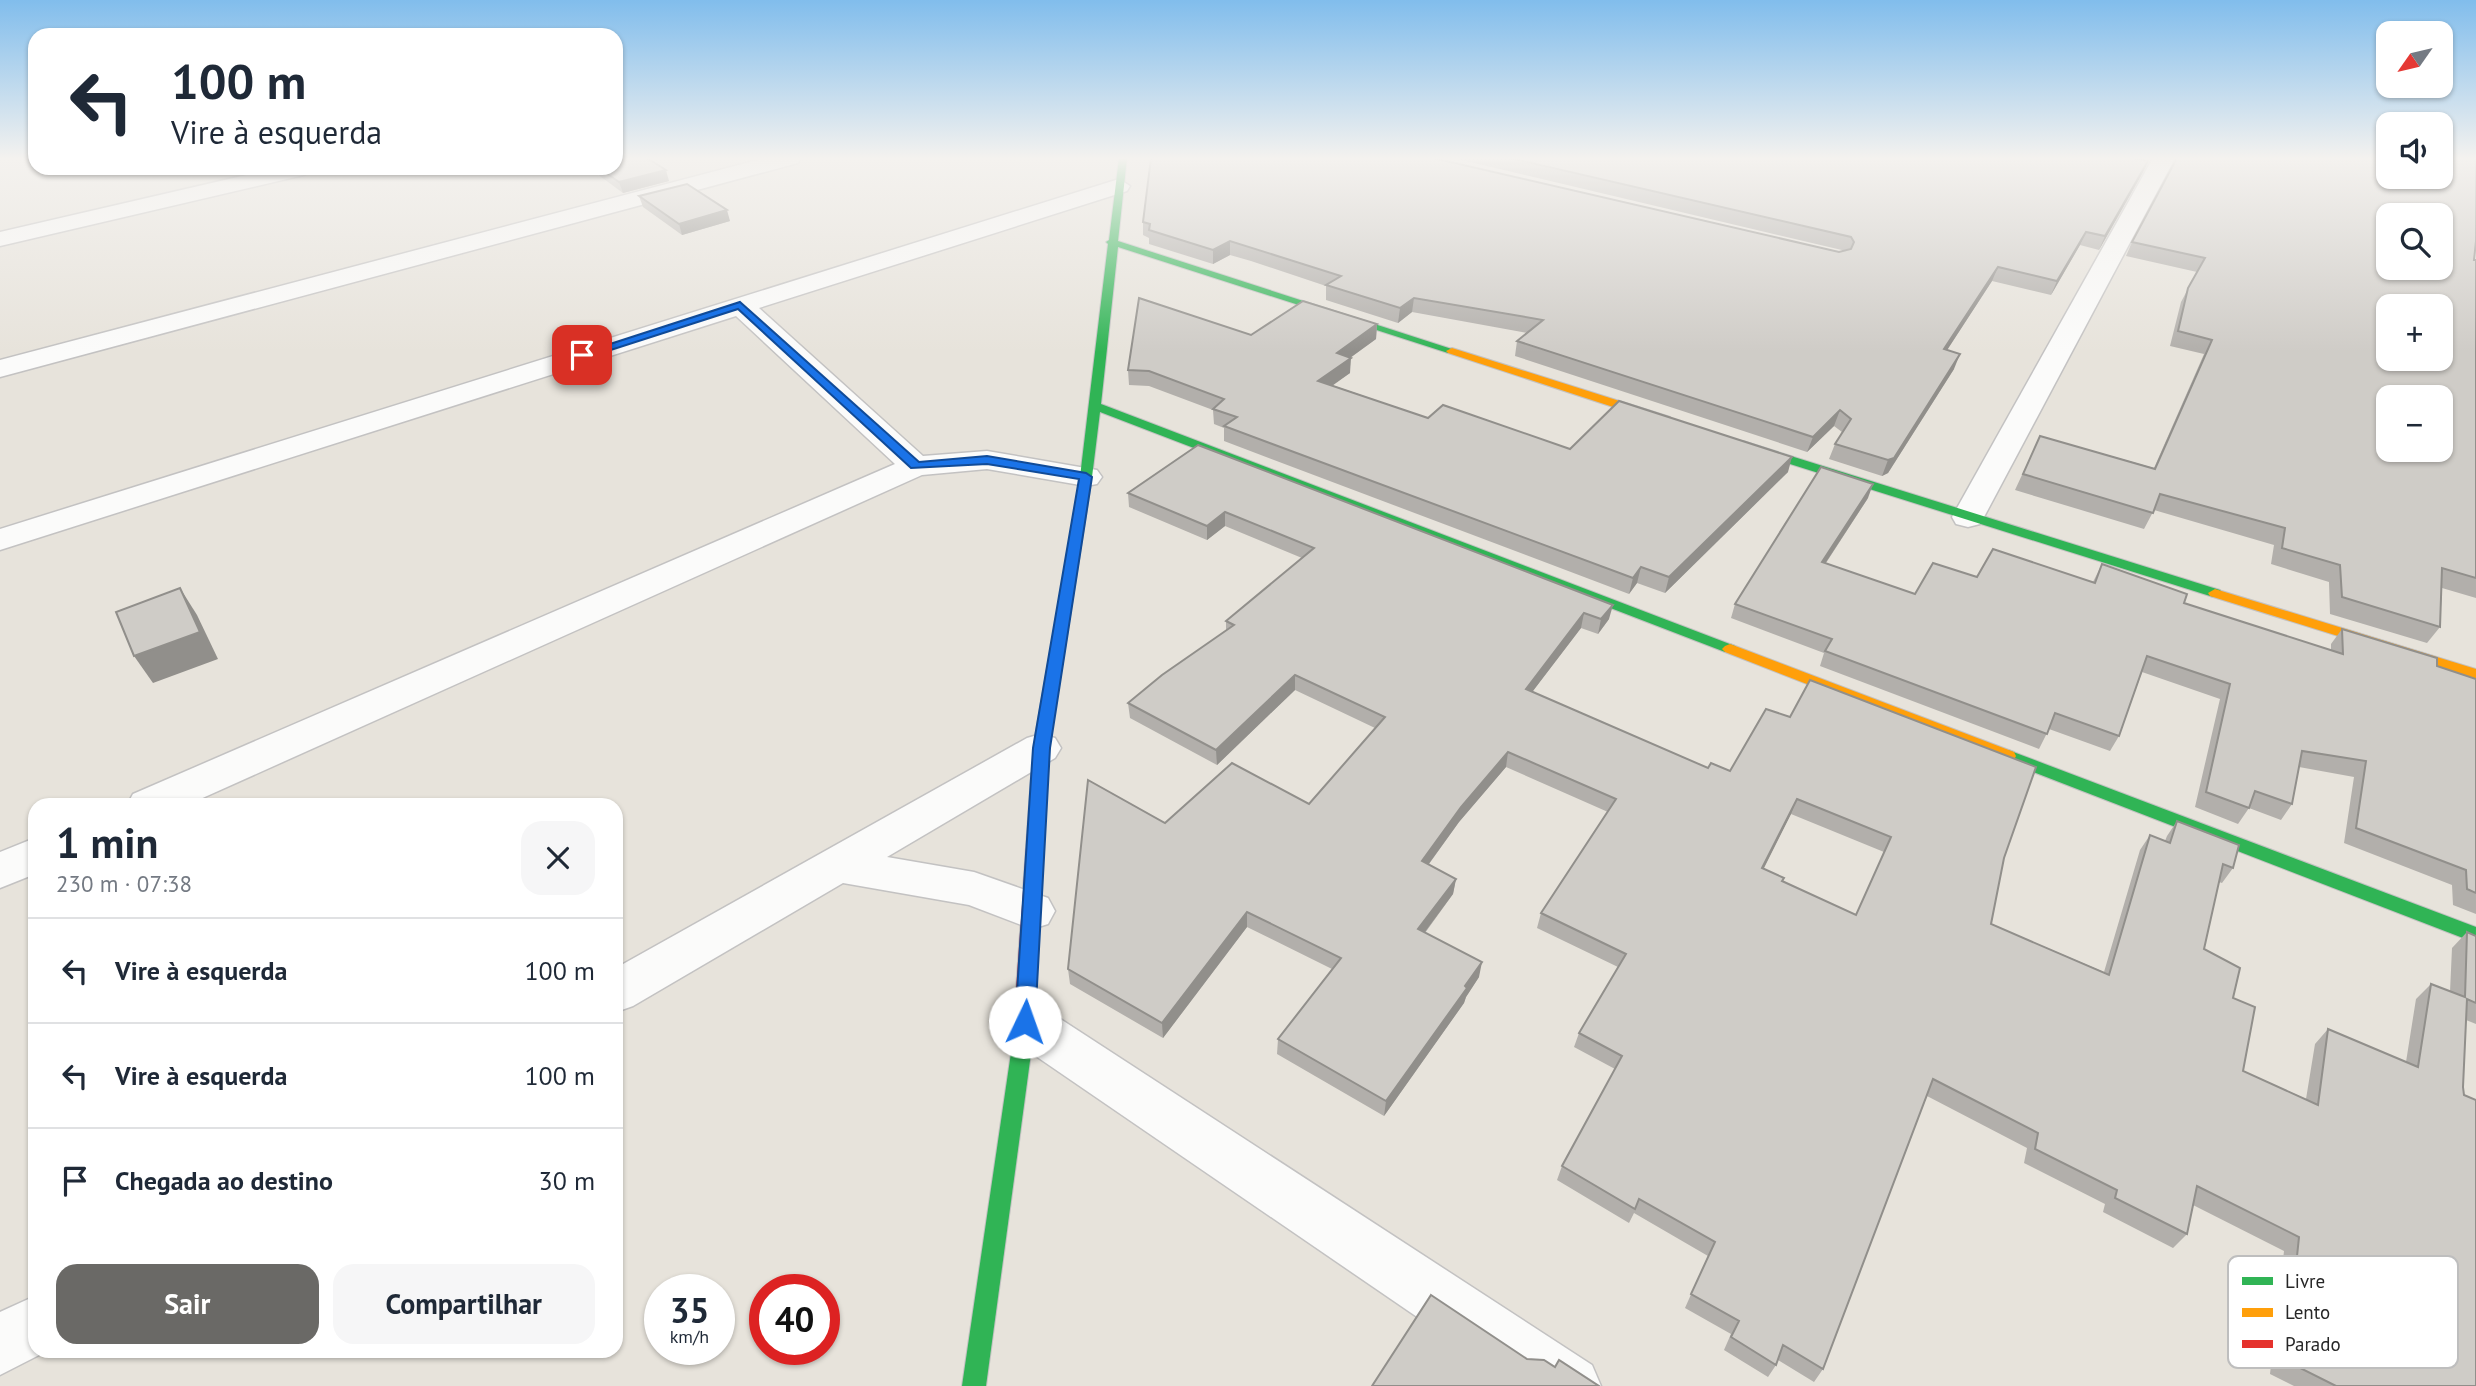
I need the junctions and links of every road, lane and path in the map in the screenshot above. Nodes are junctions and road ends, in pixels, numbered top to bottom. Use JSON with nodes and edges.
{"nodes":[{"id":1,"x":70,"y":223,"type":"edge"},
{"id":2,"x":548,"y":223,"type":"edge"},
{"id":3,"x":1004,"y":223,"type":"edge"},
{"id":4,"x":1114,"y":223,"type":"edge"},
{"id":5,"x":2122,"y":223,"type":"edge"},
{"id":6,"x":0,"y":239,"type":"edge"},
{"id":7,"x":1111,"y":242,"type":"junction"},
{"id":8,"x":740,"y":305,"type":"junction"},
{"id":9,"x":0,"y":369,"type":"edge"},
{"id":10,"x":1093,"y":405,"type":"junction"},
{"id":11,"x":1678,"y":424,"type":"edge"},
{"id":12,"x":1731,"y":441,"type":"edge"},
{"id":13,"x":916,"y":466,"type":"junction"},
{"id":14,"x":1086,"y":477,"type":"junction"},
{"id":15,"x":1968,"y":517,"type":"junction"},
{"id":16,"x":0,"y":540,"type":"edge"},
{"id":17,"x":2476,"y":674,"type":"edge"},
{"id":18,"x":1041,"y":748,"type":"junction"},
{"id":19,"x":164,"y":798,"type":"edge"},
{"id":20,"x":28,"y":858,"type":"edge"},
{"id":21,"x":838,"y":865,"type":"junction"},
{"id":22,"x":0,"y":871,"type":"edge"},
{"id":23,"x":1032,"y":911,"type":"junction"},
{"id":24,"x":2476,"y":935,"type":"edge"},
{"id":25,"x":623,"y":988,"type":"edge"},
{"id":26,"x":1025,"y":1022,"type":"junction"},
{"id":27,"x":28,"y":1329,"type":"edge"},
{"id":28,"x":0,"y":1345,"type":"edge"},
{"id":29,"x":974,"y":1386,"type":"edge"},
{"id":30,"x":1571,"y":1386,"type":"edge"}],
"edges":[{"from":1,"to":6,"type":"street"},
{"from":2,"to":9,"type":"street"},
{"from":3,"to":8,"type":"street"},
{"from":4,"to":7,"type":"street"},
{"from":5,"to":15,"type":"street"},
{"from":7,"to":10,"type":"street"},
{"from":7,"to":11,"type":"street"},
{"from":8,"to":13,"type":"street"},
{"from":8,"to":16,"type":"street"},
{"from":10,"to":14,"type":"street"},
{"from":10,"to":24,"type":"street"},
{"from":12,"to":15,"type":"street"},
{"from":13,"to":14,"type":"street"},
{"from":13,"to":19,"type":"street"},
{"from":14,"to":18,"type":"street"},
{"from":15,"to":17,"type":"street"},
{"from":18,"to":21,"type":"street"},
{"from":18,"to":23,"type":"street"},
{"from":20,"to":22,"type":"street"},
{"from":21,"to":23,"type":"street"},
{"from":21,"to":25,"type":"street"},
{"from":23,"to":26,"type":"street"},
{"from":26,"to":29,"type":"street"},
{"from":26,"to":30,"type":"street"},
{"from":27,"to":28,"type":"street"}]}
